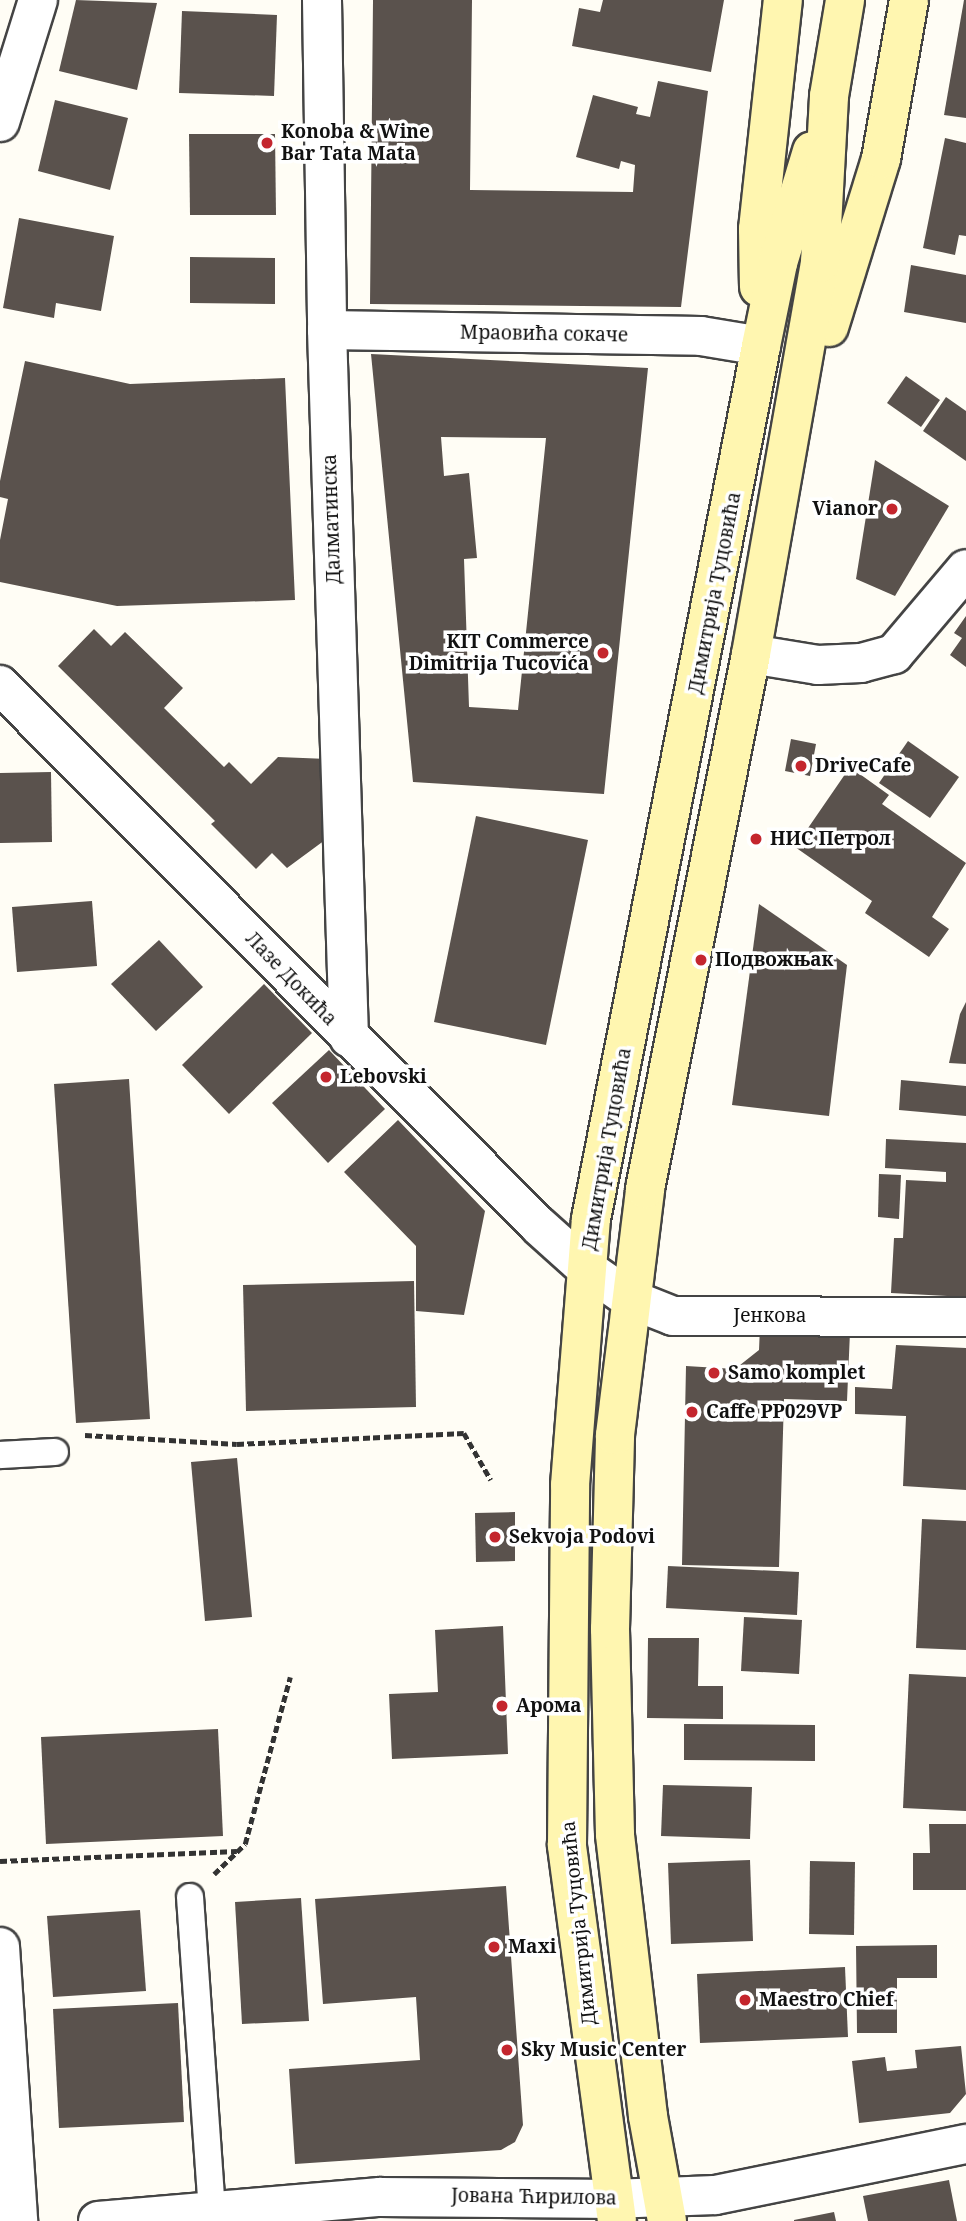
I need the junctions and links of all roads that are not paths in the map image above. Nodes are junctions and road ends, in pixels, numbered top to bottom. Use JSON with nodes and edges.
{"nodes":[{"id":1,"x":38,"y":0,"type":"edge"},
{"id":2,"x":323,"y":0,"type":"edge"},
{"id":3,"x":783,"y":0,"type":"edge"},
{"id":4,"x":845,"y":0,"type":"edge"},
{"id":5,"x":909,"y":0,"type":"edge"},
{"id":6,"x":829,"y":96,"type":"junction"},
{"id":7,"x":0,"y":122,"type":"edge"},
{"id":8,"x":327,"y":330,"type":"junction"},
{"id":9,"x":761,"y":346,"type":"junction"},
{"id":10,"x":791,"y":439,"type":"junction"},
{"id":11,"x":966,"y":569,"type":"edge"},
{"id":12,"x":751,"y":654,"type":"junction"},
{"id":13,"x":0,"y":685,"type":"edge"},
{"id":14,"x":349,"y":1038,"type":"junction"},
{"id":15,"x":587,"y":1269,"type":"junction"},
{"id":16,"x":630,"y":1299,"type":"junction"},
{"id":17,"x":966,"y":1317,"type":"edge"},
{"id":18,"x":55,"y":1452,"type":"dead end"},
{"id":19,"x":0,"y":1455,"type":"edge"},
{"id":20,"x":190,"y":1897,"type":"dead end"},
{"id":21,"x":0,"y":1947,"type":"edge"},
{"id":22,"x":966,"y":2144,"type":"edge"},
{"id":23,"x":665,"y":2209,"type":"edge"},
{"id":24,"x":615,"y":2210,"type":"edge"},
{"id":25,"x":212,"y":2216,"type":"edge"},
{"id":26,"x":18,"y":2221,"type":"edge"},
{"id":27,"x":98,"y":2221,"type":"edge"}],
"edges":[{"from":1,"to":7,"type":"street"},
{"from":2,"to":8,"type":"street","name":"Далматинска"},
{"from":3,"to":9,"type":"main road"},
{"from":4,"to":6,"type":"main road","name":"Димитрија Туцовића"},
{"from":5,"to":10,"type":"main road"},
{"from":6,"to":9,"type":"main road","name":"Димитрија Туцовића"},
{"from":6,"to":10,"type":"main road","name":"Димитрија Туцовића"},
{"from":8,"to":9,"type":"street","name":"Мраовића сокаче"},
{"from":8,"to":14,"type":"street","name":"Далматинска"},
{"from":9,"to":15,"type":"main road","name":"Димитрија Туцовића"},
{"from":10,"to":12,"type":"main road","name":"Димитрија Туцовића"},
{"from":11,"to":12,"type":"street"},
{"from":12,"to":16,"type":"main road","name":"Димитрија Туцовића"},
{"from":13,"to":14,"type":"street","name":"Лазе Докића"},
{"from":14,"to":15,"type":"street","name":"Лазе Докића"},
{"from":15,"to":16,"type":"street","name":"Јенкова"},
{"from":15,"to":24,"type":"main road","name":"Димитрија Туцовића"},
{"from":16,"to":17,"type":"street","name":"Јенкова"},
{"from":16,"to":23,"type":"main road","name":"Димитрија Туцовића"},
{"from":18,"to":19,"type":"lane"},
{"from":20,"to":25,"type":"lane"},
{"from":21,"to":26,"type":"street"},
{"from":22,"to":23,"type":"street","name":"Јована Ћирилова"},
{"from":23,"to":24,"type":"street","name":"Јована Ћирилова"},
{"from":24,"to":25,"type":"street","name":"Јована Ћирилова"},
{"from":25,"to":27,"type":"street","name":"Јована Ћирилова"}]}
